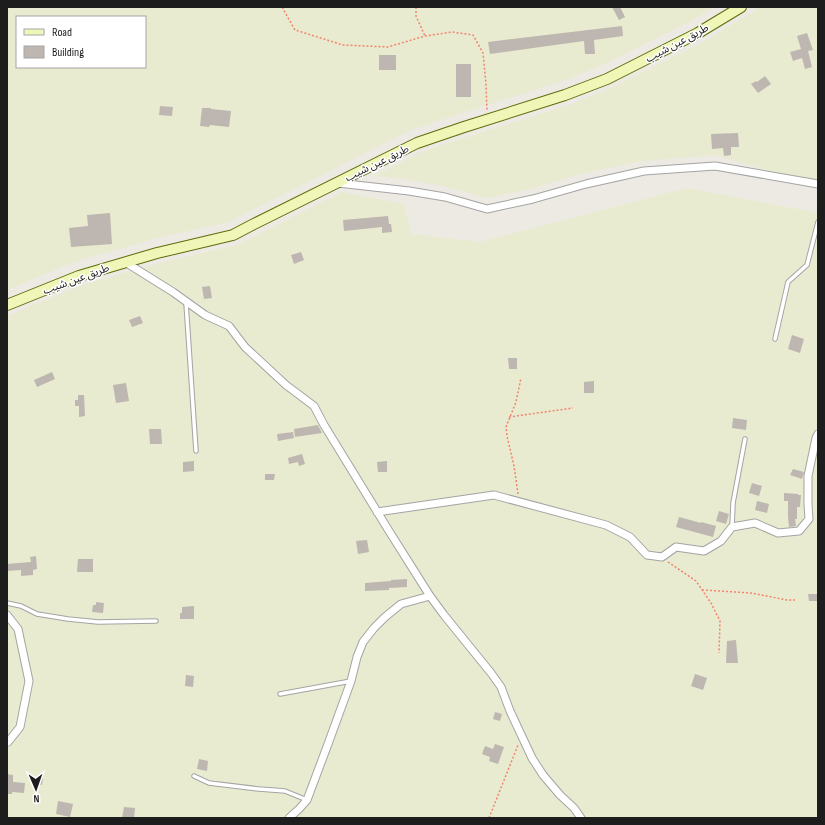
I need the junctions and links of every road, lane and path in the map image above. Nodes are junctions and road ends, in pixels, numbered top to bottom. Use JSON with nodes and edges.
{"nodes":[{"id":1,"x":283,"y":7,"type":"edge"},
{"id":2,"x":416,"y":7,"type":"edge"},
{"id":3,"x":741,"y":7,"type":"edge"},
{"id":4,"x":425,"y":36,"type":"junction"},
{"id":5,"x":488,"y":120,"type":"junction"},
{"id":6,"x":337,"y":183,"type":"junction"},
{"id":7,"x":818,"y":184,"type":"edge"},
{"id":8,"x":818,"y":222,"type":"edge"},
{"id":9,"x":125,"y":262,"type":"junction"},
{"id":10,"x":186,"y":301,"type":"junction"},
{"id":11,"x":7,"y":306,"type":"edge"},
{"id":12,"x":775,"y":339,"type":"dead end"},
{"id":13,"x":521,"y":378,"type":"dead end"},
{"id":14,"x":573,"y":408,"type":"dead end"},
{"id":15,"x":510,"y":417,"type":"junction"},
{"id":16,"x":818,"y":434,"type":"edge"},
{"id":17,"x":744,"y":439,"type":"dead end"},
{"id":18,"x":196,"y":451,"type":"dead end"},
{"id":19,"x":520,"y":502,"type":"junction"},
{"id":20,"x":377,"y":512,"type":"junction"},
{"id":21,"x":732,"y":527,"type":"junction"},
{"id":22,"x":662,"y":557,"type":"junction"},
{"id":23,"x":702,"y":590,"type":"junction"},
{"id":24,"x":430,"y":596,"type":"junction"},
{"id":25,"x":795,"y":600,"type":"dead end"},
{"id":26,"x":7,"y":603,"type":"edge"},
{"id":27,"x":7,"y":615,"type":"edge"},
{"id":28,"x":156,"y":621,"type":"dead end"},
{"id":29,"x":719,"y":653,"type":"dead end"},
{"id":30,"x":351,"y":681,"type":"junction"},
{"id":31,"x":280,"y":694,"type":"dead end"},
{"id":32,"x":522,"y":735,"type":"junction"},
{"id":33,"x":7,"y":741,"type":"edge"},
{"id":34,"x":194,"y":776,"type":"dead end"},
{"id":35,"x":306,"y":800,"type":"junction"},
{"id":36,"x":289,"y":818,"type":"edge"},
{"id":37,"x":490,"y":818,"type":"edge"},
{"id":38,"x":581,"y":818,"type":"edge"}],
"edges":[{"from":1,"to":4,"type":"path"},
{"from":2,"to":4,"type":"path"},
{"from":3,"to":5,"type":"main road","name":"طريق عين شيب"},
{"from":4,"to":5,"type":"path"},
{"from":5,"to":6,"type":"main road","name":"طريق عين شيب"},
{"from":6,"to":7,"type":"street"},
{"from":6,"to":9,"type":"main road","name":"طريق عين شيب"},
{"from":8,"to":12,"type":"lane"},
{"from":9,"to":10,"type":"street"},
{"from":9,"to":11,"type":"main road","name":"طريق عين شيب"},
{"from":10,"to":18,"type":"lane"},
{"from":10,"to":20,"type":"street"},
{"from":13,"to":15,"type":"path"},
{"from":14,"to":15,"type":"path"},
{"from":15,"to":19,"type":"path"},
{"from":16,"to":21,"type":"street"},
{"from":17,"to":21,"type":"lane"},
{"from":19,"to":20,"type":"street"},
{"from":19,"to":22,"type":"street"},
{"from":20,"to":24,"type":"street"},
{"from":21,"to":22,"type":"street"},
{"from":22,"to":23,"type":"path"},
{"from":23,"to":25,"type":"path"},
{"from":23,"to":29,"type":"path"},
{"from":24,"to":30,"type":"street"},
{"from":24,"to":32,"type":"street"},
{"from":26,"to":28,"type":"lane"},
{"from":27,"to":33,"type":"street"},
{"from":30,"to":31,"type":"lane"},
{"from":30,"to":35,"type":"street"},
{"from":32,"to":37,"type":"path"},
{"from":32,"to":38,"type":"street"},
{"from":34,"to":35,"type":"lane"},
{"from":35,"to":36,"type":"street"}]}
